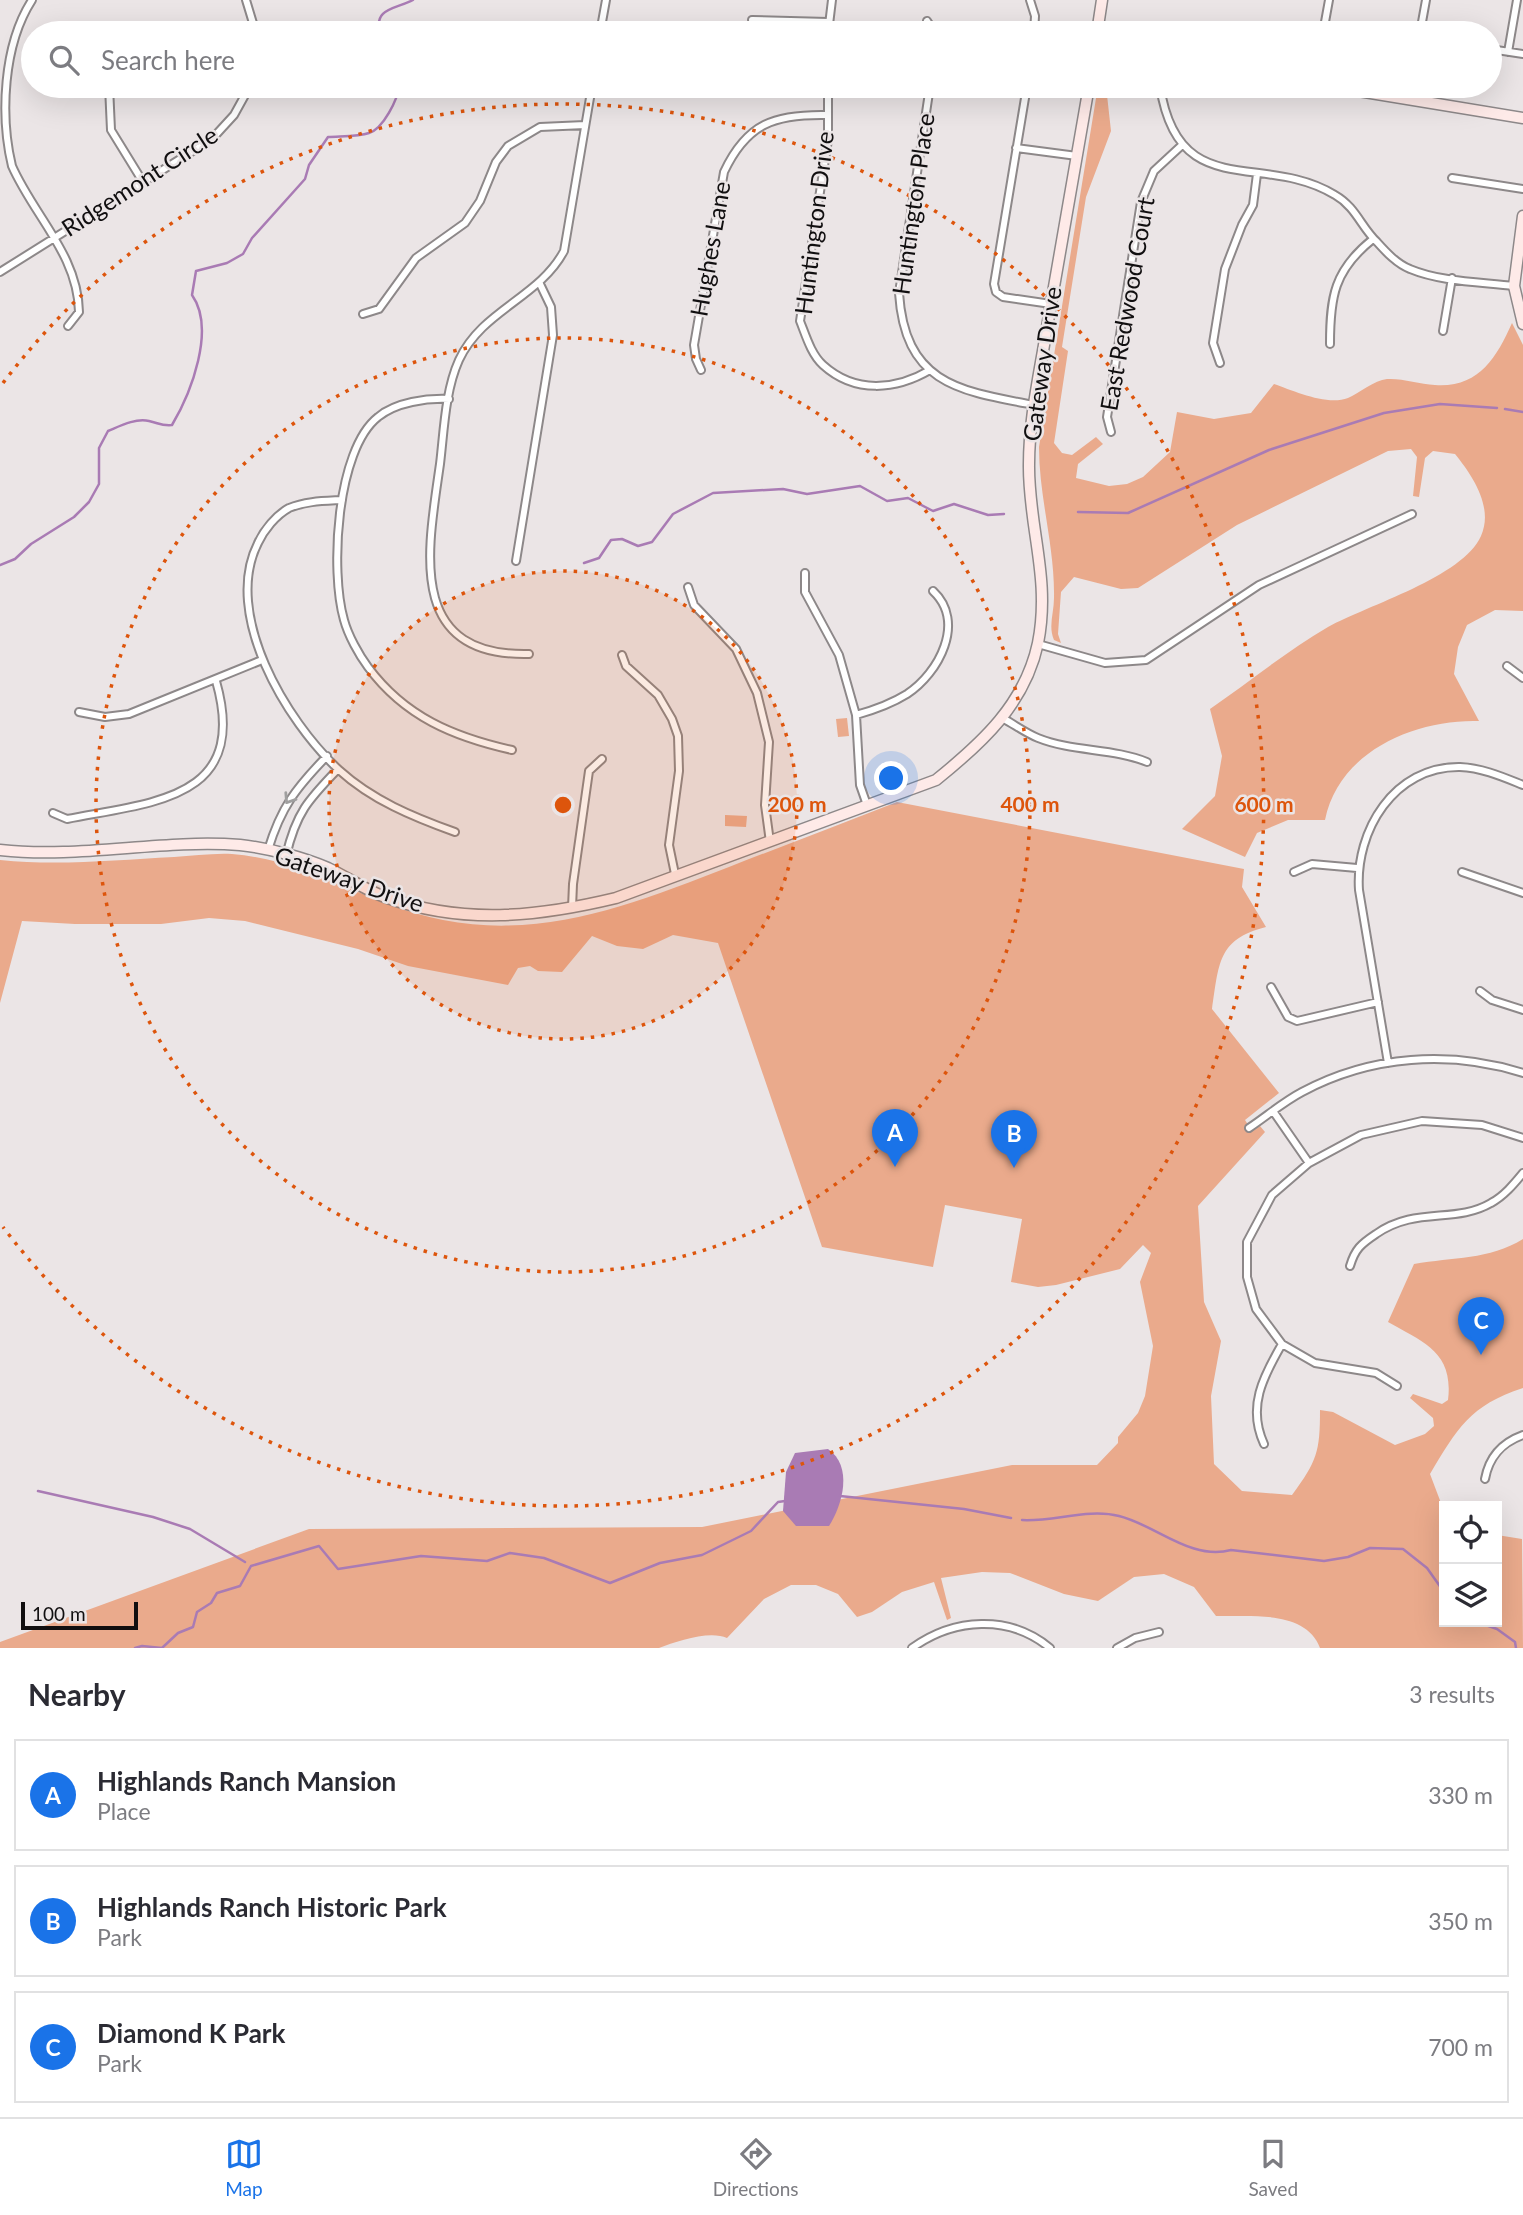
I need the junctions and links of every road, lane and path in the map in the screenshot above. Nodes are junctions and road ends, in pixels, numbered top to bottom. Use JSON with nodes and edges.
{"nodes":[{"id":1,"x":32,"y":0,"type":"edge"},
{"id":2,"x":246,"y":0,"type":"edge"},
{"id":3,"x":606,"y":0,"type":"edge"},
{"id":4,"x":832,"y":0,"type":"edge"},
{"id":5,"x":1030,"y":0,"type":"edge"},
{"id":6,"x":1102,"y":0,"type":"edge"},
{"id":7,"x":1329,"y":0,"type":"edge"},
{"id":8,"x":1426,"y":0,"type":"edge"},
{"id":9,"x":1517,"y":0,"type":"edge"},
{"id":10,"x":752,"y":20,"type":"dead end"},
{"id":11,"x":22,"y":21,"type":"edge"},
{"id":12,"x":252,"y":21,"type":"edge"},
{"id":13,"x":602,"y":21,"type":"edge"},
{"id":14,"x":790,"y":21,"type":"edge"},
{"id":15,"x":828,"y":21,"type":"edge"},
{"id":16,"x":1035,"y":21,"type":"edge"},
{"id":17,"x":1099,"y":21,"type":"edge"},
{"id":18,"x":1325,"y":21,"type":"edge"},
{"id":19,"x":1422,"y":21,"type":"edge"},
{"id":20,"x":21,"y":23,"type":"edge"},
{"id":21,"x":1502,"y":51,"type":"edge"},
{"id":22,"x":1508,"y":52,"type":"junction"},
{"id":23,"x":1523,"y":54,"type":"edge"},
{"id":24,"x":110,"y":98,"type":"edge"},
{"id":25,"x":243,"y":98,"type":"edge"},
{"id":26,"x":590,"y":98,"type":"edge"},
{"id":27,"x":828,"y":98,"type":"edge"},
{"id":28,"x":928,"y":98,"type":"edge"},
{"id":29,"x":1025,"y":98,"type":"edge"},
{"id":30,"x":1086,"y":98,"type":"edge"},
{"id":31,"x":1162,"y":98,"type":"edge"},
{"id":32,"x":1414,"y":98,"type":"edge"},
{"id":33,"x":827,"y":115,"type":"junction"},
{"id":34,"x":1523,"y":118,"type":"edge"},
{"id":35,"x":585,"y":125,"type":"junction"},
{"id":36,"x":1181,"y":146,"type":"junction"},
{"id":37,"x":1016,"y":148,"type":"junction"},
{"id":38,"x":1077,"y":156,"type":"junction"},
{"id":39,"x":1257,"y":174,"type":"junction"},
{"id":40,"x":1452,"y":178,"type":"dead end"},
{"id":41,"x":143,"y":182,"type":"junction"},
{"id":42,"x":1523,"y":189,"type":"edge"},
{"id":43,"x":1523,"y":216,"type":"edge"},
{"id":44,"x":54,"y":238,"type":"junction"},
{"id":45,"x":1373,"y":239,"type":"junction"},
{"id":46,"x":0,"y":272,"type":"edge"},
{"id":47,"x":1452,"y":278,"type":"junction"},
{"id":48,"x":540,"y":285,"type":"junction"},
{"id":49,"x":1514,"y":286,"type":"junction"},
{"id":50,"x":1051,"y":304,"type":"junction"},
{"id":51,"x":363,"y":314,"type":"dead end"},
{"id":52,"x":1523,"y":324,"type":"edge"},
{"id":53,"x":68,"y":326,"type":"dead end"},
{"id":54,"x":1443,"y":331,"type":"dead end"},
{"id":55,"x":1331,"y":344,"type":"dead end"},
{"id":56,"x":1220,"y":363,"type":"dead end"},
{"id":57,"x":701,"y":370,"type":"dead end"},
{"id":58,"x":930,"y":370,"type":"junction"},
{"id":59,"x":449,"y":399,"type":"junction"},
{"id":60,"x":1034,"y":405,"type":"junction"},
{"id":61,"x":1111,"y":432,"type":"dead end"},
{"id":62,"x":342,"y":500,"type":"junction"},
{"id":63,"x":1412,"y":514,"type":"dead end"},
{"id":64,"x":516,"y":561,"type":"dead end"},
{"id":65,"x":805,"y":573,"type":"dead end"},
{"id":66,"x":688,"y":587,"type":"dead end"},
{"id":67,"x":933,"y":591,"type":"dead end"},
{"id":68,"x":1038,"y":644,"type":"junction"},
{"id":69,"x":529,"y":654,"type":"dead end"},
{"id":70,"x":622,"y":655,"type":"dead end"},
{"id":71,"x":262,"y":660,"type":"junction"},
{"id":72,"x":1507,"y":666,"type":"dead end"},
{"id":73,"x":1523,"y":678,"type":"edge"},
{"id":74,"x":216,"y":681,"type":"junction"},
{"id":75,"x":79,"y":712,"type":"dead end"},
{"id":76,"x":856,"y":715,"type":"junction"},
{"id":77,"x":1004,"y":719,"type":"junction"},
{"id":78,"x":512,"y":750,"type":"dead end"},
{"id":79,"x":327,"y":756,"type":"junction"},
{"id":80,"x":602,"y":759,"type":"dead end"},
{"id":81,"x":1147,"y":762,"type":"dead end"},
{"id":82,"x":338,"y":769,"type":"junction"},
{"id":83,"x":1523,"y":785,"type":"edge"},
{"id":84,"x":867,"y":805,"type":"junction"},
{"id":85,"x":53,"y":813,"type":"dead end"},
{"id":86,"x":455,"y":832,"type":"dead end"},
{"id":87,"x":770,"y":842,"type":"junction"},
{"id":88,"x":0,"y":850,"type":"edge"},
{"id":89,"x":268,"y":852,"type":"junction"},
{"id":90,"x":286,"y":856,"type":"junction"},
{"id":91,"x":1357,"y":868,"type":"junction"},
{"id":92,"x":1294,"y":872,"type":"dead end"},
{"id":93,"x":1462,"y":872,"type":"dead end"},
{"id":94,"x":675,"y":874,"type":"junction"},
{"id":95,"x":1523,"y":894,"type":"edge"},
{"id":96,"x":572,"y":908,"type":"junction"},
{"id":97,"x":1271,"y":987,"type":"dead end"},
{"id":98,"x":1480,"y":990,"type":"dead end"},
{"id":99,"x":1378,"y":1002,"type":"junction"},
{"id":100,"x":1523,"y":1010,"type":"edge"},
{"id":101,"x":1388,"y":1063,"type":"junction"},
{"id":102,"x":1523,"y":1073,"type":"edge"},
{"id":103,"x":1273,"y":1111,"type":"junction"},
{"id":104,"x":1249,"y":1128,"type":"dead end"},
{"id":105,"x":1523,"y":1138,"type":"edge"},
{"id":106,"x":1309,"y":1163,"type":"junction"},
{"id":107,"x":1523,"y":1173,"type":"edge"},
{"id":108,"x":1350,"y":1266,"type":"dead end"},
{"id":109,"x":1282,"y":1344,"type":"junction"},
{"id":110,"x":1397,"y":1386,"type":"dead end"},
{"id":111,"x":1523,"y":1435,"type":"edge"},
{"id":112,"x":1264,"y":1444,"type":"dead end"},
{"id":113,"x":1485,"y":1479,"type":"dead end"},
{"id":114,"x":1159,"y":1632,"type":"dead end"},
{"id":115,"x":912,"y":1648,"type":"edge"},
{"id":116,"x":1051,"y":1648,"type":"edge"},
{"id":117,"x":1117,"y":1648,"type":"edge"}],
"edges":[{"from":1,"to":11,"type":"street","name":"Ridgemont Circle"},
{"from":2,"to":12,"type":"street"},
{"from":3,"to":13,"type":"street"},
{"from":4,"to":15,"type":"street"},
{"from":5,"to":16,"type":"street"},
{"from":6,"to":17,"type":"street"},
{"from":7,"to":18,"type":"street"},
{"from":8,"to":19,"type":"street"},
{"from":9,"to":22,"type":"street"},
{"from":10,"to":14,"type":"street"},
{"from":20,"to":44,"type":"street","name":"Ridgemont Circle"},
{"from":21,"to":22,"type":"street"},
{"from":22,"to":23,"type":"street"},
{"from":24,"to":41,"type":"street"},
{"from":25,"to":41,"type":"street","name":"Ridgemont Circle"},
{"from":26,"to":35,"type":"street"},
{"from":27,"to":33,"type":"street","name":"Huntington Drive"},
{"from":28,"to":58,"type":"street","name":"Huntington Place"},
{"from":29,"to":37,"type":"street"},
{"from":30,"to":38,"type":"street","name":"Gateway Drive"},
{"from":31,"to":36,"type":"street"},
{"from":32,"to":34,"type":"street"},
{"from":33,"to":57,"type":"street","name":"Hughes Lane"},
{"from":33,"to":58,"type":"street","name":"Huntington Drive"},
{"from":35,"to":48,"type":"street"},
{"from":35,"to":51,"type":"street"},
{"from":36,"to":39,"type":"street"},
{"from":36,"to":61,"type":"street","name":"East Redwood Court"},
{"from":37,"to":38,"type":"street"},
{"from":37,"to":50,"type":"street"},
{"from":38,"to":50,"type":"street","name":"Gateway Drive"},
{"from":39,"to":45,"type":"street"},
{"from":39,"to":56,"type":"street"},
{"from":40,"to":42,"type":"street"},
{"from":41,"to":44,"type":"street","name":"Ridgemont Circle"},
{"from":43,"to":49,"type":"street"},
{"from":44,"to":46,"type":"street"},
{"from":44,"to":53,"type":"street"},
{"from":45,"to":47,"type":"street"},
{"from":45,"to":55,"type":"street"},
{"from":47,"to":49,"type":"street"},
{"from":47,"to":54,"type":"street"},
{"from":48,"to":59,"type":"street"},
{"from":48,"to":64,"type":"street"},
{"from":49,"to":52,"type":"street"},
{"from":50,"to":60,"type":"street","name":"Gateway Drive"},
{"from":58,"to":60,"type":"street","name":"Huntington Place"},
{"from":59,"to":62,"type":"street"},
{"from":59,"to":69,"type":"street"},
{"from":60,"to":68,"type":"street","name":"Gateway Drive"},
{"from":62,"to":71,"type":"street"},
{"from":62,"to":78,"type":"street"},
{"from":63,"to":68,"type":"street"},
{"from":65,"to":76,"type":"street"},
{"from":66,"to":87,"type":"street"},
{"from":67,"to":76,"type":"street"},
{"from":68,"to":77,"type":"street","name":"Gateway Drive"},
{"from":70,"to":94,"type":"street"},
{"from":71,"to":74,"type":"street"},
{"from":71,"to":79,"type":"street"},
{"from":72,"to":73,"type":"street"},
{"from":74,"to":75,"type":"street"},
{"from":74,"to":85,"type":"street"},
{"from":76,"to":84,"type":"street"},
{"from":77,"to":81,"type":"street"},
{"from":77,"to":84,"type":"street","name":"Gateway Drive"},
{"from":79,"to":82,"type":"street"},
{"from":79,"to":89,"type":"street","one_way":true},
{"from":80,"to":96,"type":"street"},
{"from":82,"to":86,"type":"street"},
{"from":82,"to":90,"type":"street"},
{"from":83,"to":91,"type":"street"},
{"from":84,"to":87,"type":"street","name":"Gateway Drive"},
{"from":87,"to":94,"type":"street","name":"Gateway Drive"},
{"from":88,"to":89,"type":"street","name":"Gateway Drive"},
{"from":89,"to":90,"type":"street","name":"Gateway Drive"},
{"from":90,"to":96,"type":"street","name":"Gateway Drive"},
{"from":91,"to":92,"type":"street"},
{"from":91,"to":99,"type":"street"},
{"from":93,"to":95,"type":"street"},
{"from":94,"to":96,"type":"street","name":"Gateway Drive"},
{"from":97,"to":99,"type":"street"},
{"from":98,"to":100,"type":"street"},
{"from":99,"to":101,"type":"street"},
{"from":101,"to":102,"type":"street"},
{"from":101,"to":103,"type":"street"},
{"from":103,"to":104,"type":"street"},
{"from":103,"to":106,"type":"street"},
{"from":105,"to":106,"type":"street"},
{"from":106,"to":109,"type":"street"},
{"from":107,"to":108,"type":"street"},
{"from":109,"to":110,"type":"street"},
{"from":109,"to":112,"type":"street"},
{"from":111,"to":113,"type":"street"},
{"from":114,"to":117,"type":"street"},
{"from":115,"to":116,"type":"street"}]}
